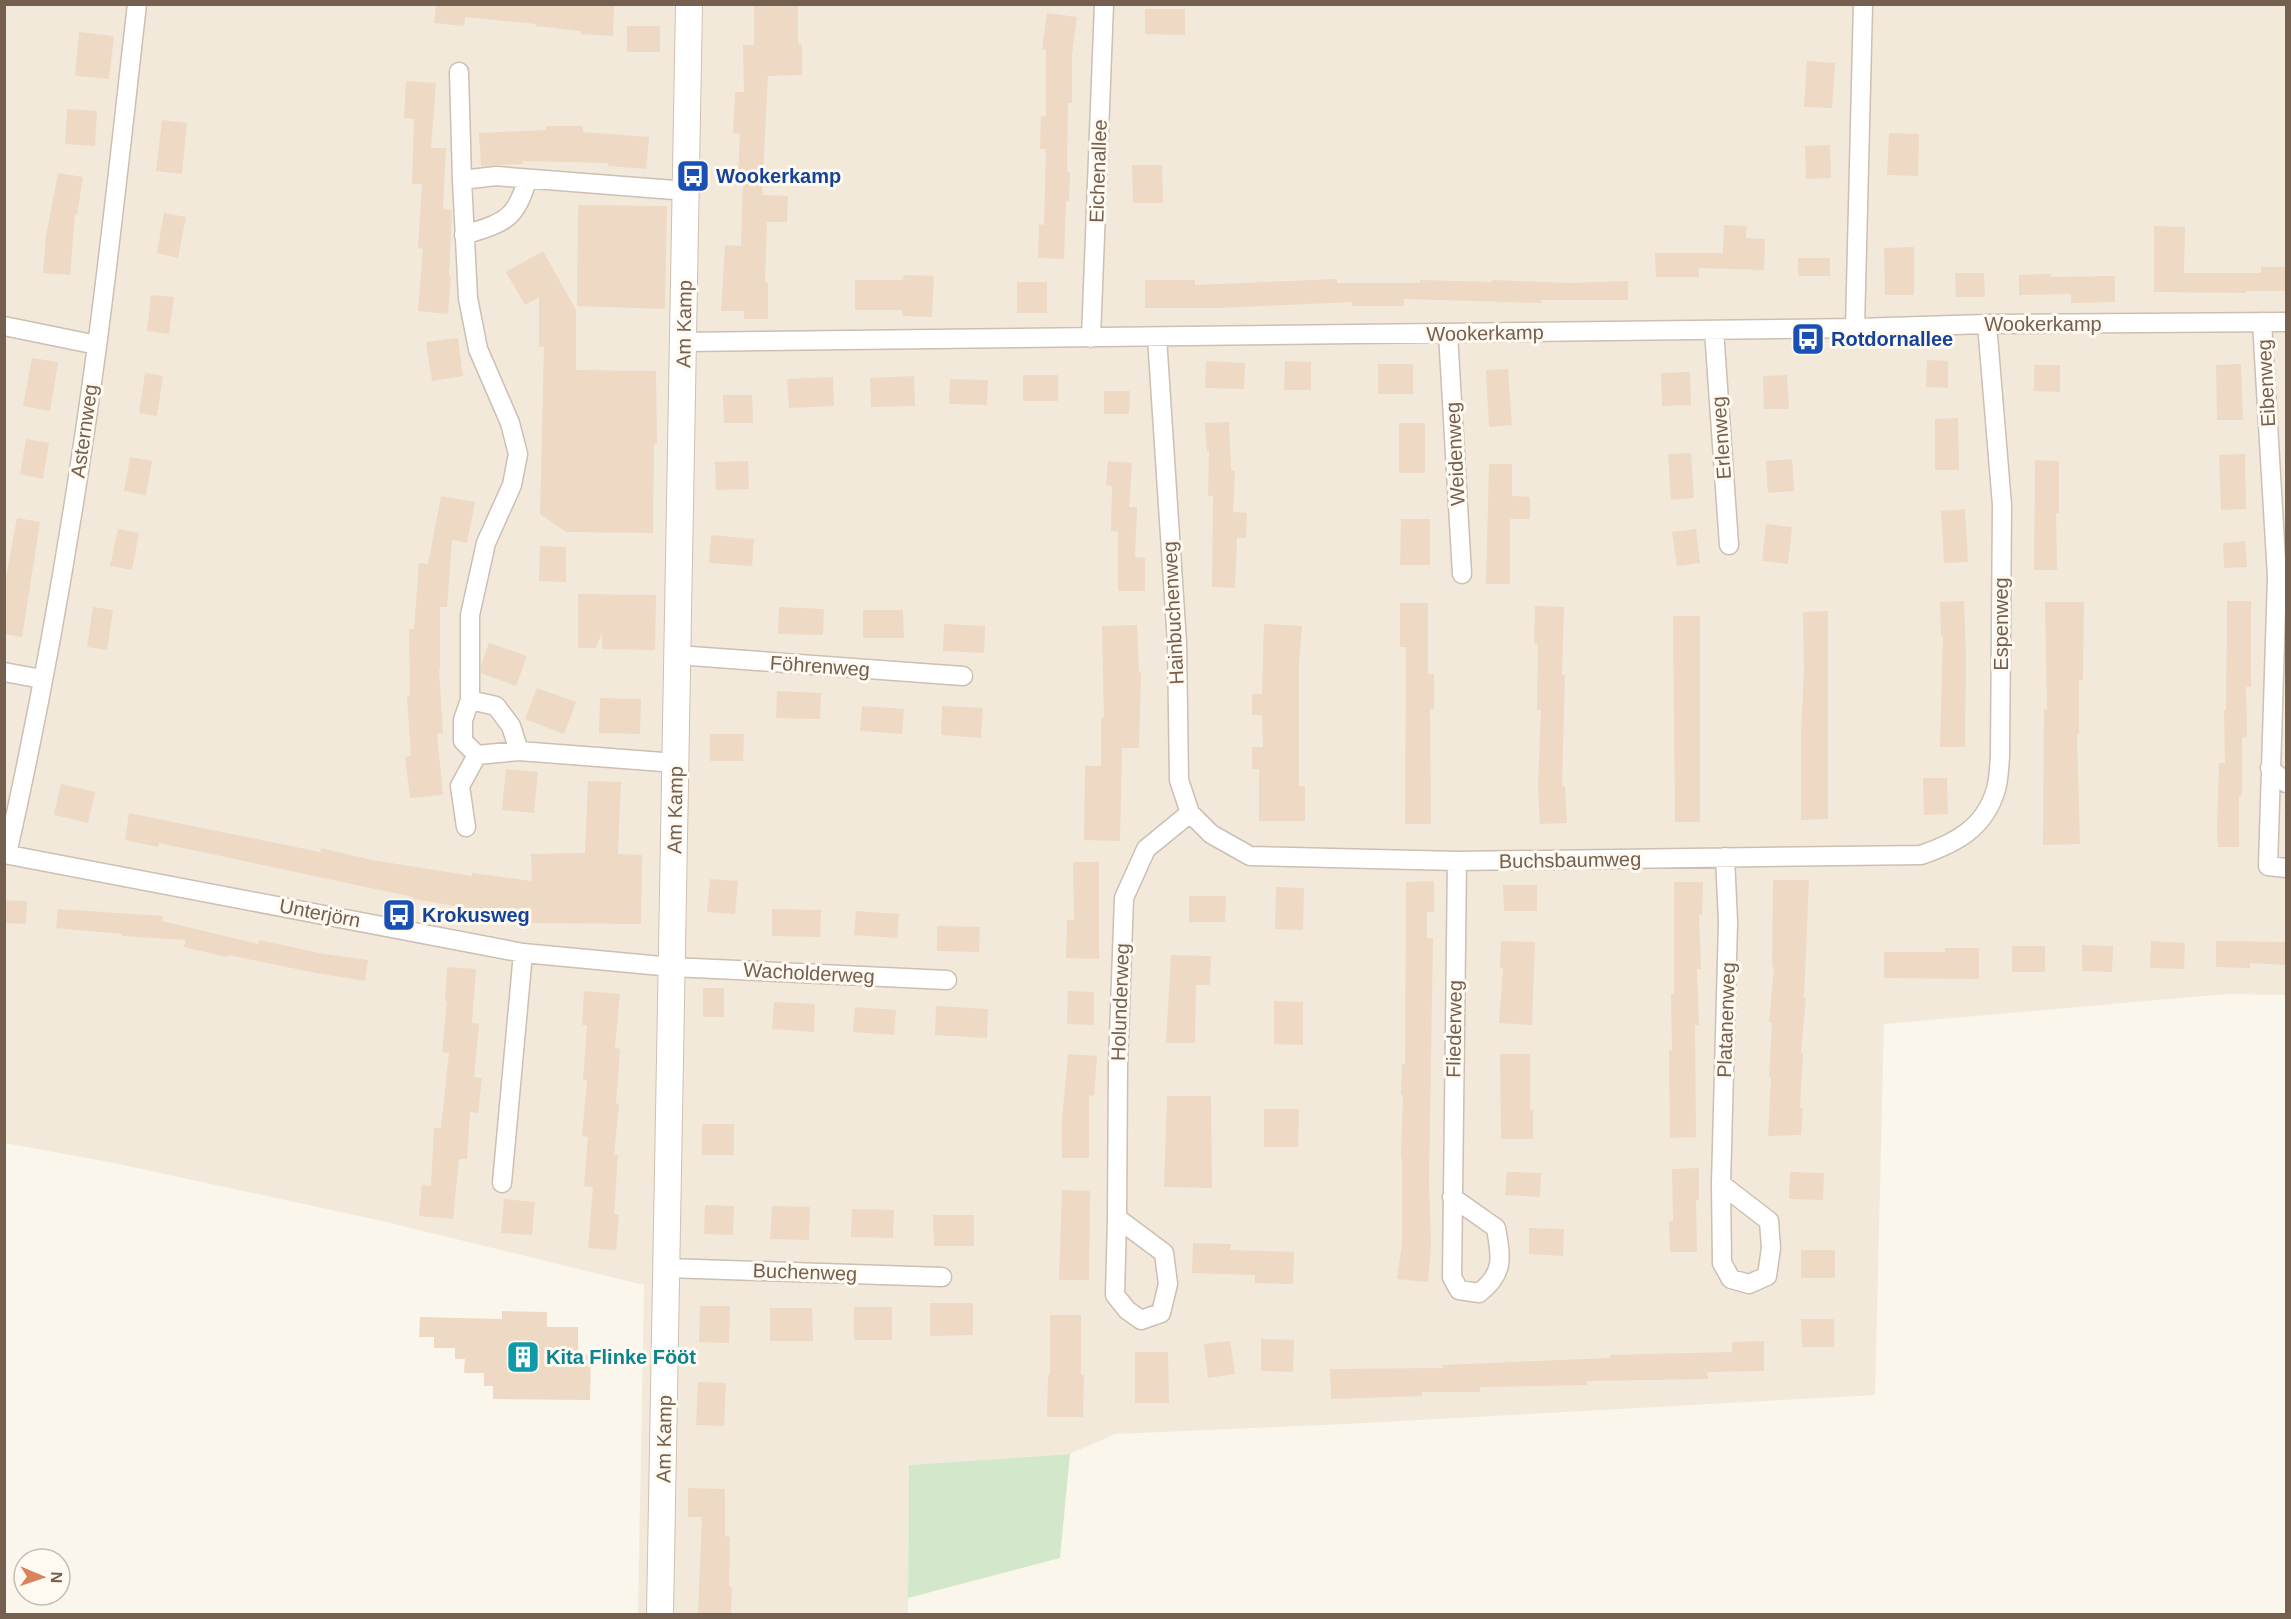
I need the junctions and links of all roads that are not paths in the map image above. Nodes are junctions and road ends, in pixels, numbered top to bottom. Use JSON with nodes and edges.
{"nodes":[{"id":1,"x":137,"y":4,"type":"edge"},
{"id":2,"x":689,"y":4,"type":"edge"},
{"id":3,"x":1104,"y":4,"type":"edge"},
{"id":4,"x":1863,"y":4,"type":"edge"},
{"id":5,"x":459,"y":72,"type":"dead end"},
{"id":6,"x":462,"y":180,"type":"junction"},
{"id":7,"x":527,"y":180,"type":"junction"},
{"id":8,"x":687,"y":191,"type":"junction"},
{"id":9,"x":464,"y":235,"type":"junction"},
{"id":10,"x":2262,"y":322,"type":"junction"},
{"id":11,"x":2286,"y":322,"type":"edge"},
{"id":12,"x":1987,"y":324,"type":"junction"},
{"id":13,"x":4,"y":326,"type":"edge"},
{"id":14,"x":1855,"y":328,"type":"junction"},
{"id":15,"x":1714,"y":330,"type":"junction"},
{"id":16,"x":1448,"y":333,"type":"junction"},
{"id":17,"x":1157,"y":337,"type":"junction"},
{"id":18,"x":1091,"y":338,"type":"junction"},
{"id":19,"x":683,"y":342,"type":"junction"},
{"id":20,"x":97,"y":345,"type":"junction"},
{"id":21,"x":1729,"y":545,"type":"dead end"},
{"id":22,"x":1462,"y":574,"type":"dead end"},
{"id":23,"x":677,"y":655,"type":"junction"},
{"id":24,"x":4,"y":672,"type":"edge"},
{"id":25,"x":963,"y":676,"type":"dead end"},
{"id":26,"x":42,"y":679,"type":"junction"},
{"id":27,"x":470,"y":700,"type":"junction"},
{"id":28,"x":519,"y":751,"type":"junction"},
{"id":29,"x":477,"y":755,"type":"junction"},
{"id":30,"x":676,"y":763,"type":"junction"},
{"id":31,"x":2270,"y":768,"type":"junction"},
{"id":32,"x":2286,"y":783,"type":"edge"},
{"id":33,"x":1190,"y":813,"type":"junction"},
{"id":34,"x":466,"y":827,"type":"dead end"},
{"id":35,"x":6,"y":854,"type":"edge"},
{"id":36,"x":1250,"y":856,"type":"joint"},
{"id":37,"x":1891,"y":856,"type":"joint"},
{"id":38,"x":1725,"y":857,"type":"junction"},
{"id":39,"x":1457,"y":861,"type":"junction"},
{"id":40,"x":2286,"y":868,"type":"edge"},
{"id":41,"x":523,"y":953,"type":"junction"},
{"id":42,"x":672,"y":967,"type":"junction"},
{"id":43,"x":947,"y":980,"type":"dead end"},
{"id":44,"x":502,"y":1183,"type":"dead end"},
{"id":45,"x":1721,"y":1184,"type":"junction"},
{"id":46,"x":1452,"y":1197,"type":"junction"},
{"id":47,"x":1117,"y":1218,"type":"junction"},
{"id":48,"x":667,"y":1268,"type":"junction"},
{"id":49,"x":942,"y":1276,"type":"dead end"},
{"id":50,"x":660,"y":1614,"type":"edge"}],
"edges":[{"from":1,"to":20,"type":"street","name":"Asternweg"},
{"from":2,"to":8,"type":"street","name":"Am Kamp"},
{"from":3,"to":18,"type":"street","name":"Eichenallee"},
{"from":4,"to":14,"type":"street"},
{"from":5,"to":6,"type":"street"},
{"from":6,"to":7,"type":"street"},
{"from":6,"to":9,"type":"street"},
{"from":7,"to":8,"type":"street"},
{"from":7,"to":9,"type":"street"},
{"from":8,"to":19,"type":"street","name":"Am Kamp"},
{"from":9,"to":27,"type":"street"},
{"from":10,"to":11,"type":"street","name":"Wookerkamp"},
{"from":10,"to":12,"type":"street","name":"Wookerkamp"},
{"from":10,"to":31,"type":"street","name":"Eibenweg"},
{"from":12,"to":14,"type":"street","name":"Wookerkamp"},
{"from":12,"to":37,"type":"street","name":"Espenweg"},
{"from":13,"to":20,"type":"street"},
{"from":14,"to":15,"type":"street","name":"Wookerkamp"},
{"from":15,"to":16,"type":"street","name":"Wookerkamp"},
{"from":15,"to":21,"type":"street","name":"Erlenweg"},
{"from":16,"to":17,"type":"street","name":"Wookerkamp"},
{"from":16,"to":22,"type":"street","name":"Weidenweg"},
{"from":17,"to":18,"type":"street","name":"Wookerkamp"},
{"from":17,"to":33,"type":"street","name":"Hainbuchenweg"},
{"from":18,"to":19,"type":"street","name":"Wookerkamp"},
{"from":19,"to":23,"type":"street","name":"Am Kamp"},
{"from":20,"to":26,"type":"street","name":"Asternweg"},
{"from":23,"to":25,"type":"street","name":"Föhrenweg"},
{"from":23,"to":30,"type":"street","name":"Am Kamp"},
{"from":24,"to":26,"type":"street"},
{"from":26,"to":35,"type":"street","name":"Asternweg"},
{"from":27,"to":28,"type":"street"},
{"from":27,"to":29,"type":"street"},
{"from":28,"to":29,"type":"street"},
{"from":28,"to":30,"type":"street"},
{"from":29,"to":34,"type":"street"},
{"from":30,"to":42,"type":"street","name":"Am Kamp"},
{"from":31,"to":32,"type":"street"},
{"from":31,"to":40,"type":"street","name":"Eibenweg"},
{"from":33,"to":36,"type":"street","name":"Hainbuchenweg"},
{"from":33,"to":47,"type":"street","name":"Holunderweg"},
{"from":35,"to":41,"type":"street","name":"Unterjörn"},
{"from":36,"to":39,"type":"street","name":"Buchsbaumweg"},
{"from":37,"to":38,"type":"street","name":"Buchsbaumweg"},
{"from":38,"to":39,"type":"street","name":"Buchsbaumweg"},
{"from":38,"to":45,"type":"street","name":"Platanenweg"},
{"from":39,"to":46,"type":"street","name":"Fliederweg"},
{"from":41,"to":42,"type":"street","name":"Unterjörn"},
{"from":41,"to":44,"type":"street"},
{"from":42,"to":43,"type":"street","name":"Wacholderweg"},
{"from":42,"to":48,"type":"street","name":"Am Kamp"},
{"from":45,"to":45,"type":"street","name":"Platanenweg"},
{"from":46,"to":46,"type":"street","name":"Fliederweg"},
{"from":47,"to":47,"type":"street","name":"Holunderweg"},
{"from":48,"to":49,"type":"street","name":"Buchenweg"},
{"from":48,"to":50,"type":"street","name":"Am Kamp"}]}
